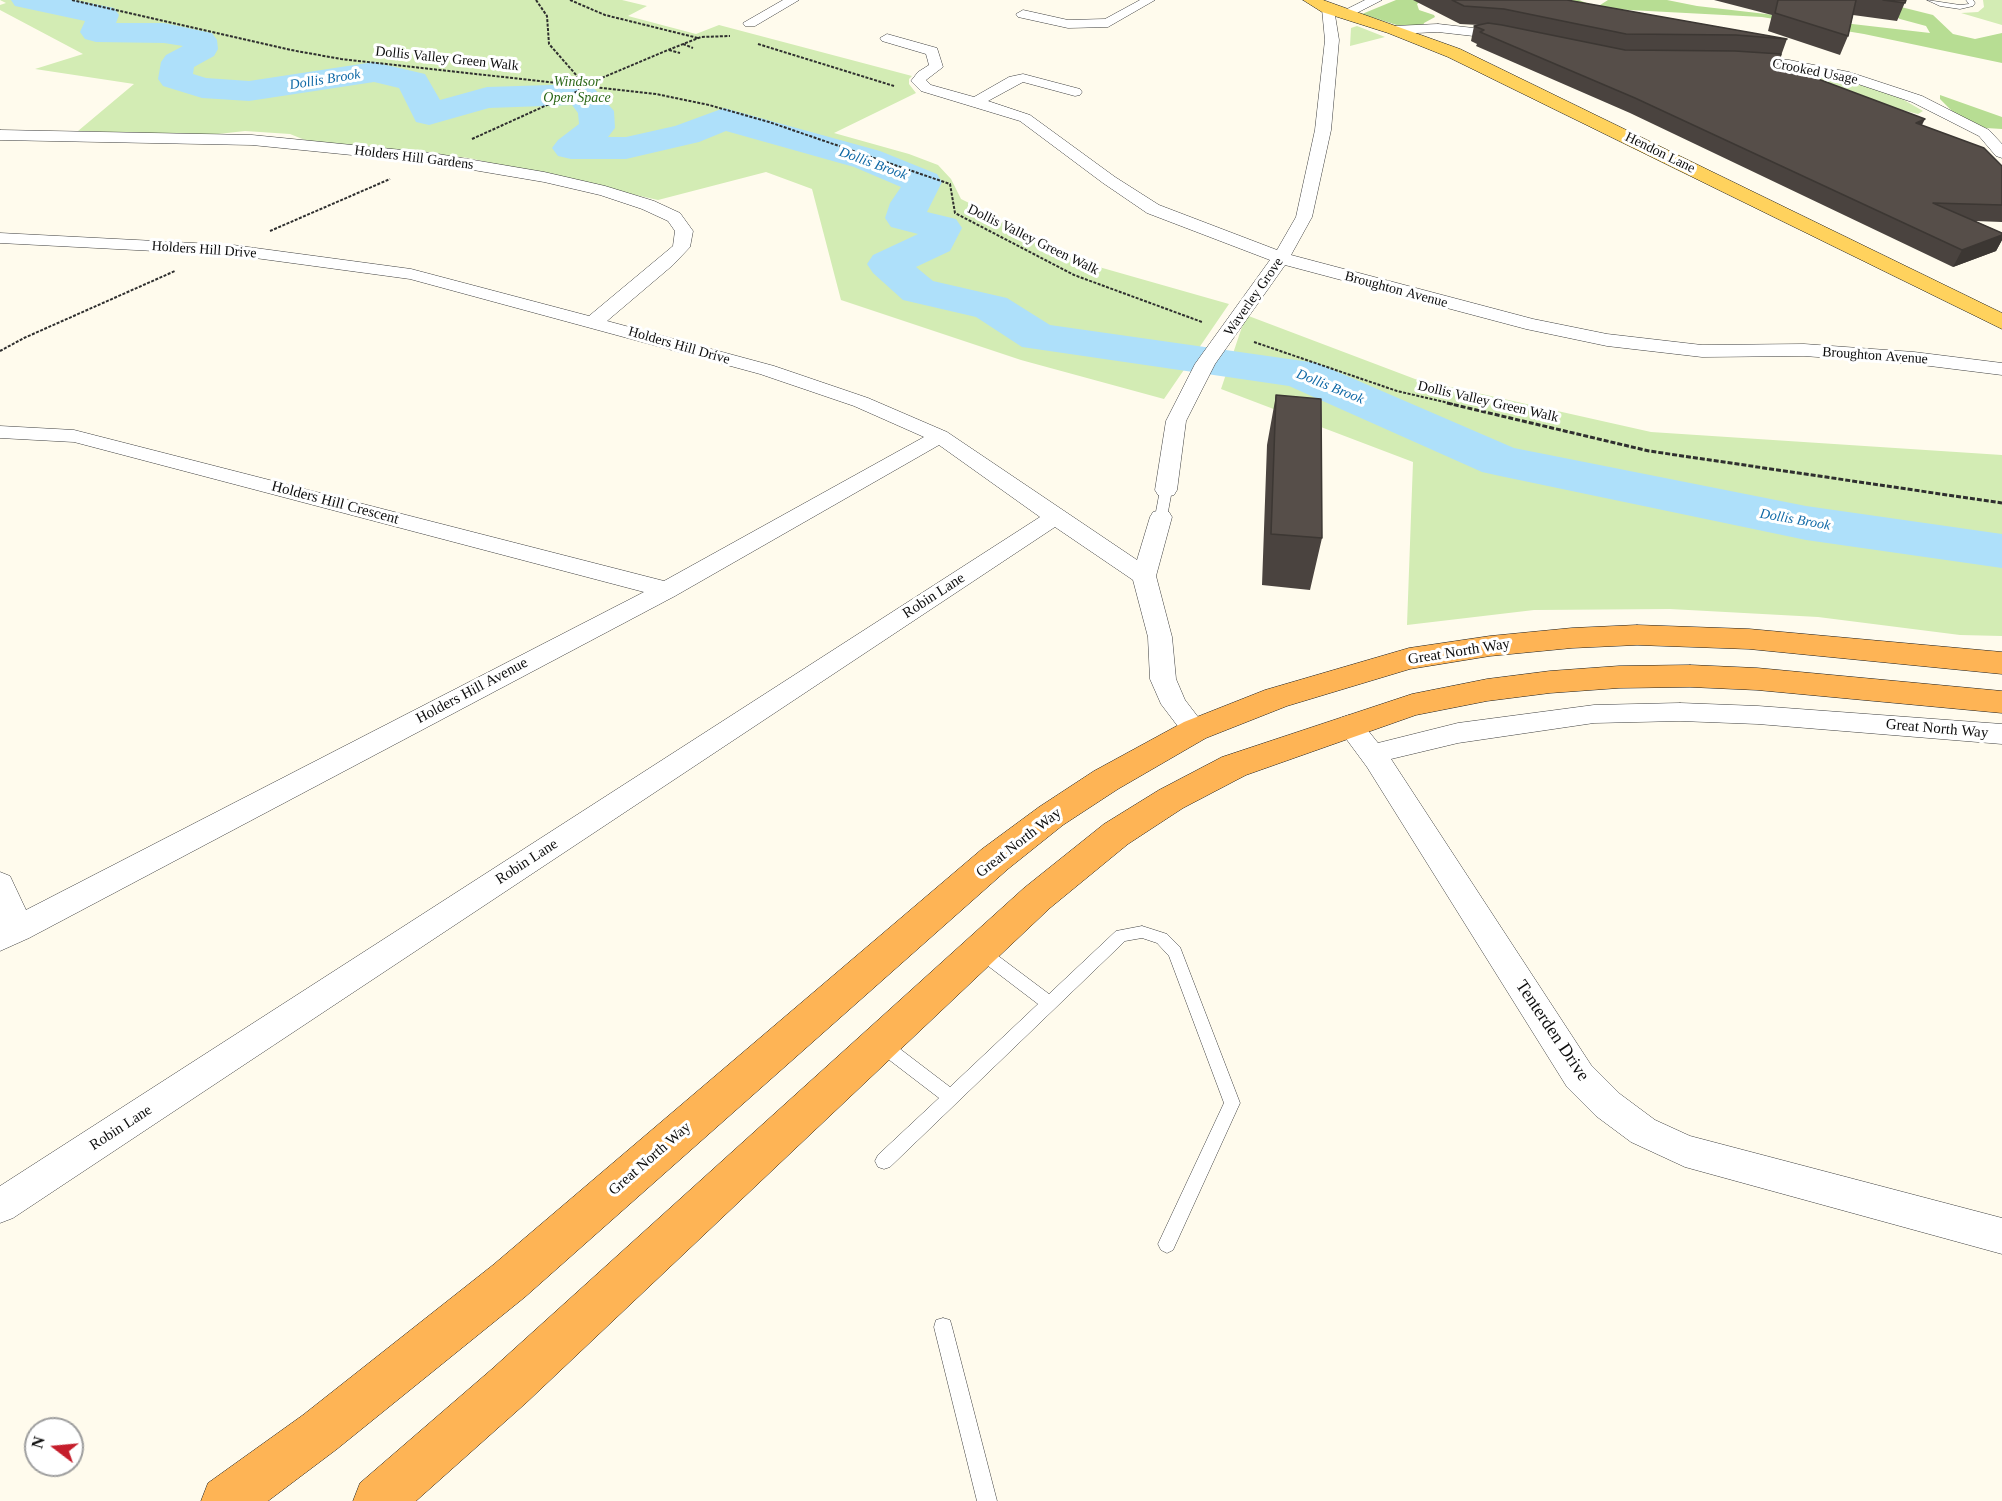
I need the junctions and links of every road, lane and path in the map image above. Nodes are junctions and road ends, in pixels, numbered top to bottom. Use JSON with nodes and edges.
{"nodes":[{"id":1,"x":72,"y":0,"type":"edge"},
{"id":2,"x":537,"y":0,"type":"edge"},
{"id":3,"x":570,"y":0,"type":"edge"},
{"id":4,"x":793,"y":0,"type":"edge"},
{"id":5,"x":1149,"y":0,"type":"edge"},
{"id":6,"x":1376,"y":0,"type":"edge"},
{"id":7,"x":1930,"y":0,"type":"edge"},
{"id":8,"x":1969,"y":0,"type":"edge"},
{"id":9,"x":1327,"y":7,"type":"edge"},
{"id":10,"x":1023,"y":14,"type":"dead end"},
{"id":11,"x":750,"y":23,"type":"joint"},
{"id":12,"x":1394,"y":30,"type":"junction"},
{"id":13,"x":728,"y":37,"type":"junction"},
{"id":14,"x":698,"y":38,"type":"junction"},
{"id":15,"x":887,"y":38,"type":"dead end"},
{"id":16,"x":1521,"y":38,"type":"edge"},
{"id":17,"x":739,"y":40,"type":"dead end"},
{"id":18,"x":749,"y":42,"type":"dead end"},
{"id":19,"x":682,"y":44,"type":"junction"},
{"id":20,"x":693,"y":48,"type":"dead end"},
{"id":21,"x":669,"y":50,"type":"junction"},
{"id":22,"x":680,"y":53,"type":"dead end"},
{"id":23,"x":1729,"y":60,"type":"edge"},
{"id":24,"x":585,"y":85,"type":"junction"},
{"id":25,"x":932,"y":90,"type":"junction"},
{"id":26,"x":1075,"y":92,"type":"dead end"},
{"id":27,"x":977,"y":102,"type":"junction"},
{"id":28,"x":1984,"y":134,"type":"junction"},
{"id":29,"x":2002,"y":134,"type":"edge"},
{"id":30,"x":0,"y":135,"type":"edge"},
{"id":31,"x":2002,"y":153,"type":"edge"},
{"id":32,"x":432,"y":158,"type":"junction"},
{"id":33,"x":0,"y":238,"type":"edge"},
{"id":34,"x":226,"y":249,"type":"junction"},
{"id":35,"x":1281,"y":258,"type":"junction"},
{"id":36,"x":594,"y":322,"type":"junction"},
{"id":37,"x":2002,"y":322,"type":"edge"},
{"id":38,"x":1226,"y":336,"type":"junction"},
{"id":39,"x":0,"y":351,"type":"edge"},
{"id":40,"x":2002,"y":369,"type":"edge"},
{"id":41,"x":0,"y":432,"type":"edge"},
{"id":42,"x":940,"y":436,"type":"junction"},
{"id":43,"x":1166,"y":490,"type":"joint"},
{"id":44,"x":2002,"y":503,"type":"edge"},
{"id":45,"x":1055,"y":517,"type":"junction"},
{"id":46,"x":1161,"y":517,"type":"joint"},
{"id":47,"x":1144,"y":576,"type":"junction"},
{"id":48,"x":667,"y":590,"type":"junction"},
{"id":49,"x":2002,"y":663,"type":"edge"},
{"id":50,"x":2002,"y":702,"type":"edge"},
{"id":51,"x":1349,"y":724,"type":"junction"},
{"id":52,"x":1195,"y":730,"type":"junction"},
{"id":53,"x":2002,"y":734,"type":"edge"},
{"id":54,"x":1372,"y":754,"type":"junction"},
{"id":55,"x":0,"y":884,"type":"edge"},
{"id":56,"x":9,"y":934,"type":"edge"},
{"id":57,"x":980,"y":951,"type":"junction"},
{"id":58,"x":1049,"y":1003,"type":"junction"},
{"id":59,"x":880,"y":1043,"type":"junction"},
{"id":60,"x":951,"y":1097,"type":"junction"},
{"id":61,"x":884,"y":1161,"type":"dead end"},
{"id":62,"x":0,"y":1206,"type":"edge"},
{"id":63,"x":2002,"y":1236,"type":"edge"},
{"id":64,"x":1167,"y":1244,"type":"dead end"},
{"id":65,"x":943,"y":1327,"type":"dead end"},
{"id":66,"x":226,"y":1501,"type":"edge"},
{"id":67,"x":378,"y":1501,"type":"edge"},
{"id":68,"x":987,"y":1501,"type":"edge"}],
"edges":[{"from":1,"to":24,"type":"path","name":"Dollis Valley Green Walk"},
{"from":2,"to":24,"type":"path"},
{"from":3,"to":14,"type":"path"},
{"from":4,"to":11,"type":"street"},
{"from":5,"to":10,"type":"street"},
{"from":6,"to":9,"type":"street"},
{"from":7,"to":8,"type":"lane"},
{"from":9,"to":12,"type":"main road","name":"Hendon Lane"},
{"from":9,"to":35,"type":"street","name":"Waverley Grove"},
{"from":11,"to":13,"type":"path"},
{"from":12,"to":16,"type":"street"},
{"from":12,"to":37,"type":"main road","name":"Hendon Lane"},
{"from":13,"to":14,"type":"path"},
{"from":13,"to":17,"type":"path"},
{"from":14,"to":19,"type":"path"},
{"from":15,"to":25,"type":"street"},
{"from":18,"to":25,"type":"path"},
{"from":19,"to":20,"type":"path"},
{"from":19,"to":21,"type":"path"},
{"from":21,"to":22,"type":"path"},
{"from":21,"to":24,"type":"path"},
{"from":23,"to":28,"type":"street","name":"Crooked Usage"},
{"from":24,"to":32,"type":"path"},
{"from":24,"to":38,"type":"path","name":"Dollis Valley Green Walk"},
{"from":25,"to":27,"type":"street","name":"Broughton Avenue"},
{"from":26,"to":27,"type":"street"},
{"from":27,"to":35,"type":"street","name":"Broughton Avenue"},
{"from":28,"to":29,"type":"street"},
{"from":28,"to":31,"type":"street","name":"Crooked Usage"},
{"from":30,"to":32,"type":"street","name":"Holders Hill Gardens"},
{"from":32,"to":34,"type":"path"},
{"from":32,"to":36,"type":"street","name":"Holders Hill Gardens"},
{"from":33,"to":34,"type":"street","name":"Holders Hill Drive"},
{"from":34,"to":36,"type":"street","name":"Holders Hill Drive"},
{"from":34,"to":39,"type":"path"},
{"from":35,"to":38,"type":"street","name":"Waverley Grove"},
{"from":35,"to":40,"type":"street","name":"Broughton Avenue"},
{"from":36,"to":42,"type":"street","name":"Holders Hill Drive"},
{"from":38,"to":43,"type":"street","name":"Waverley Grove"},
{"from":38,"to":44,"type":"path","name":"Dollis Valley Green Walk"},
{"from":41,"to":48,"type":"street","name":"Holders Hill Crescent"},
{"from":42,"to":45,"type":"street","name":"Holders Hill Drive"},
{"from":42,"to":48,"type":"street","name":"Holders Hill Avenue"},
{"from":43,"to":46,"type":"lane","name":"Waverley Grove"},
{"from":45,"to":47,"type":"street","name":"Holders Hill Drive"},
{"from":45,"to":62,"type":"street","name":"Robin Lane"},
{"from":46,"to":47,"type":"street","name":"Waverley Grove"},
{"from":47,"to":52,"type":"street"},
{"from":48,"to":56,"type":"street","name":"Holders Hill Avenue"},
{"from":49,"to":52,"type":"highway","name":"Great North Way"},
{"from":50,"to":51,"type":"highway"},
{"from":51,"to":54,"type":"street","name":"Tenterden Drive"},
{"from":51,"to":57,"type":"highway"},
{"from":52,"to":66,"type":"highway","name":"Great North Way"},
{"from":53,"to":54,"type":"street","name":"Great North Way"},
{"from":54,"to":63,"type":"street","name":"Tenterden Drive"},
{"from":55,"to":56,"type":"street"},
{"from":57,"to":58,"type":"lane"},
{"from":57,"to":59,"type":"highway"},
{"from":58,"to":60,"type":"lane"},
{"from":58,"to":64,"type":"lane"},
{"from":59,"to":60,"type":"lane"},
{"from":59,"to":67,"type":"highway"},
{"from":60,"to":61,"type":"lane"},
{"from":65,"to":68,"type":"lane"}]}
